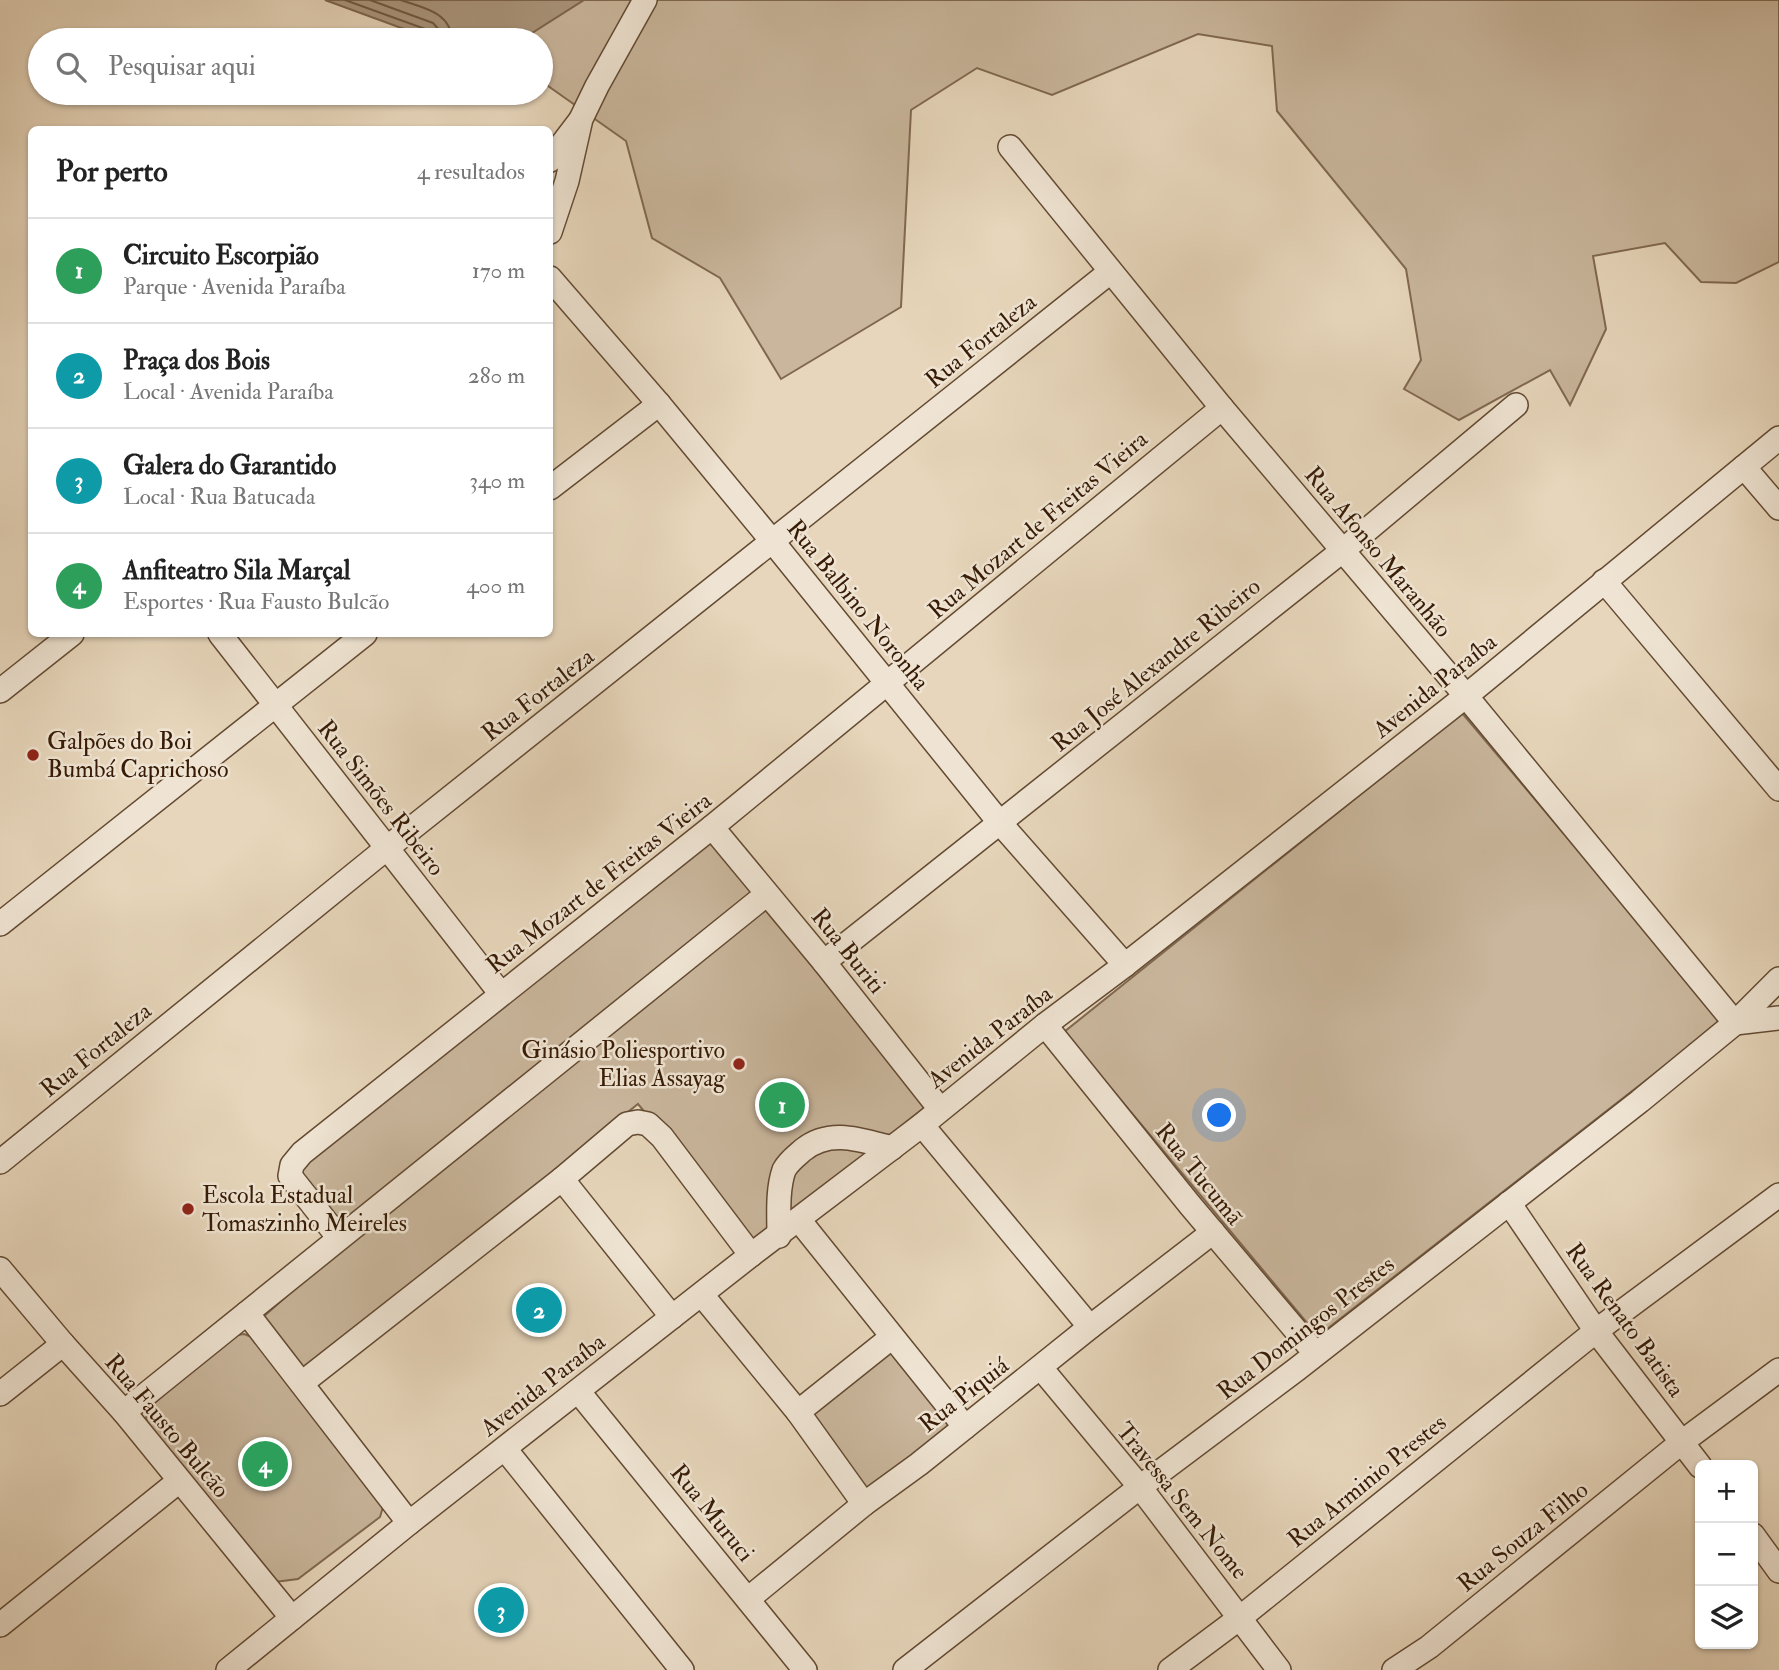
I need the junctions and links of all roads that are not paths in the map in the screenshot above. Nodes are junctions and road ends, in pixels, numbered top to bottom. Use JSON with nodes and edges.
{"nodes":[{"id":1,"x":645,"y":0,"type":"edge"},
{"id":2,"x":581,"y":120,"type":"junction"},
{"id":3,"x":1010,"y":146,"type":"dead end"},
{"id":4,"x":553,"y":156,"type":"edge"},
{"id":5,"x":553,"y":224,"type":"edge"},
{"id":6,"x":1110,"y":272,"type":"junction"},
{"id":7,"x":553,"y":281,"type":"edge"},
{"id":8,"x":659,"y":404,"type":"junction"},
{"id":9,"x":1516,"y":405,"type":"dead end"},
{"id":10,"x":1222,"y":408,"type":"junction"},
{"id":11,"x":1779,"y":438,"type":"edge"},
{"id":12,"x":1744,"y":467,"type":"junction"},
{"id":13,"x":553,"y":486,"type":"edge"},
{"id":14,"x":1779,"y":508,"type":"edge"},
{"id":15,"x":773,"y":542,"type":"junction"},
{"id":16,"x":1342,"y":551,"type":"junction"},
{"id":17,"x":1604,"y":581,"type":"junction"},
{"id":18,"x":68,"y":637,"type":"edge"},
{"id":19,"x":222,"y":637,"type":"edge"},
{"id":20,"x":361,"y":637,"type":"edge"},
{"id":21,"x":888,"y":683,"type":"junction"},
{"id":22,"x":0,"y":691,"type":"edge"},
{"id":23,"x":1466,"y":696,"type":"junction"},
{"id":24,"x":276,"y":705,"type":"junction"},
{"id":25,"x":1779,"y":789,"type":"edge"},
{"id":26,"x":1000,"y":823,"type":"junction"},
{"id":27,"x":712,"y":827,"type":"junction"},
{"id":28,"x":387,"y":848,"type":"junction"},
{"id":29,"x":767,"y":894,"type":"junction"},
{"id":30,"x":0,"y":924,"type":"edge"},
{"id":31,"x":824,"y":962,"type":"junction"},
{"id":32,"x":1125,"y":965,"type":"junction"},
{"id":33,"x":1779,"y":979,"type":"edge"},
{"id":34,"x":500,"y":994,"type":"junction"},
{"id":35,"x":1779,"y":1018,"type":"edge"},
{"id":36,"x":1735,"y":1023,"type":"junction"},
{"id":37,"x":1045,"y":1025,"type":"junction"},
{"id":38,"x":940,"y":1109,"type":"junction"},
{"id":39,"x":922,"y":1125,"type":"junction"},
{"id":40,"x":892,"y":1148,"type":"junction"},
{"id":41,"x":0,"y":1161,"type":"edge"},
{"id":42,"x":562,"y":1179,"type":"junction"},
{"id":43,"x":1779,"y":1195,"type":"edge"},
{"id":44,"x":1509,"y":1203,"type":"junction"},
{"id":45,"x":799,"y":1220,"type":"junction"},
{"id":46,"x":1213,"y":1232,"type":"junction"},
{"id":47,"x":779,"y":1236,"type":"junction"},
{"id":48,"x":339,"y":1238,"type":"junction"},
{"id":49,"x":751,"y":1255,"type":"junction"},
{"id":50,"x":0,"y":1269,"type":"edge"},
{"id":51,"x":702,"y":1294,"type":"junction"},
{"id":52,"x":247,"y":1313,"type":"junction"},
{"id":53,"x":673,"y":1317,"type":"junction"},
{"id":54,"x":1090,"y":1327,"type":"junction"},
{"id":55,"x":1596,"y":1331,"type":"junction"},
{"id":56,"x":892,"y":1337,"type":"junction"},
{"id":57,"x":63,"y":1344,"type":"junction"},
{"id":58,"x":1315,"y":1353,"type":"junction"},
{"id":59,"x":1041,"y":1368,"type":"junction"},
{"id":60,"x":1779,"y":1370,"type":"edge"},
{"id":61,"x":302,"y":1383,"type":"junction"},
{"id":62,"x":578,"y":1391,"type":"junction"},
{"id":63,"x":0,"y":1394,"type":"edge"},
{"id":64,"x":124,"y":1412,"type":"junction"},
{"id":65,"x":798,"y":1412,"type":"junction"},
{"id":66,"x":965,"y":1427,"type":"junction"},
{"id":67,"x":1682,"y":1442,"type":"junction"},
{"id":68,"x":505,"y":1449,"type":"junction"},
{"id":69,"x":1696,"y":1460,"type":"edge"},
{"id":70,"x":180,"y":1481,"type":"junction"},
{"id":71,"x":1140,"y":1487,"type":"junction"},
{"id":72,"x":864,"y":1504,"type":"junction"},
{"id":73,"x":409,"y":1523,"type":"junction"},
{"id":74,"x":1758,"y":1541,"type":"edge"},
{"id":75,"x":1777,"y":1565,"type":"edge"},
{"id":76,"x":748,"y":1599,"type":"junction"},
{"id":77,"x":1241,"y":1617,"type":"junction"},
{"id":78,"x":292,"y":1618,"type":"junction"},
{"id":79,"x":0,"y":1625,"type":"edge"},
{"id":80,"x":1431,"y":1659,"type":"edge"},
{"id":81,"x":916,"y":1666,"type":"edge"},
{"id":82,"x":228,"y":1670,"type":"edge"},
{"id":83,"x":682,"y":1670,"type":"edge"},
{"id":84,"x":804,"y":1670,"type":"edge"},
{"id":85,"x":1170,"y":1670,"type":"edge"},
{"id":86,"x":1279,"y":1670,"type":"edge"},
{"id":87,"x":1394,"y":1670,"type":"edge"}],
"edges":[{"from":1,"to":2,"type":"street"},
{"from":2,"to":4,"type":"street"},
{"from":2,"to":5,"type":"street"},
{"from":3,"to":6,"type":"street","name":"Rua Afonso Maranhão"},
{"from":6,"to":10,"type":"street","name":"Rua Afonso Maranhão"},
{"from":6,"to":15,"type":"street","name":"Rua Fortaleza"},
{"from":7,"to":8,"type":"street","name":"Rua Balbino Noronha"},
{"from":8,"to":13,"type":"street"},
{"from":8,"to":15,"type":"street","name":"Rua Balbino Noronha"},
{"from":9,"to":16,"type":"street","name":"Rua José Alexandre Ribeiro"},
{"from":10,"to":16,"type":"street","name":"Rua Afonso Maranhão"},
{"from":10,"to":21,"type":"street","name":"Rua Mozart de Freitas Vieira"},
{"from":11,"to":12,"type":"street","name":"Avenida Paraíba"},
{"from":12,"to":14,"type":"street"},
{"from":12,"to":17,"type":"street","name":"Avenida Paraíba"},
{"from":15,"to":21,"type":"street","name":"Rua Balbino Noronha"},
{"from":15,"to":28,"type":"street","name":"Rua Fortaleza"},
{"from":16,"to":23,"type":"street","name":"Rua Afonso Maranhão"},
{"from":16,"to":26,"type":"street","name":"Rua José Alexandre Ribeiro"},
{"from":17,"to":23,"type":"street","name":"Avenida Paraíba"},
{"from":17,"to":25,"type":"street"},
{"from":18,"to":22,"type":"street"},
{"from":19,"to":24,"type":"street","name":"Rua Simões Ribeiro"},
{"from":20,"to":24,"type":"street"},
{"from":21,"to":26,"type":"street","name":"Rua Balbino Noronha"},
{"from":21,"to":27,"type":"street","name":"Rua Mozart de Freitas Vieira"},
{"from":23,"to":32,"type":"street","name":"Avenida Paraíba"},
{"from":23,"to":36,"type":"street","name":"Rua Afonso Maranhão"},
{"from":24,"to":28,"type":"street","name":"Rua Simões Ribeiro"},
{"from":24,"to":30,"type":"street"},
{"from":26,"to":31,"type":"street","name":"Rua José Alexandre Ribeiro"},
{"from":26,"to":32,"type":"street","name":"Rua Balbino Noronha"},
{"from":27,"to":29,"type":"street","name":"Rua Buriti"},
{"from":27,"to":34,"type":"street","name":"Rua Mozart de Freitas Vieira"},
{"from":28,"to":34,"type":"street","name":"Rua Simões Ribeiro"},
{"from":28,"to":41,"type":"street","name":"Rua Fortaleza"},
{"from":29,"to":31,"type":"street","name":"Rua Buriti"},
{"from":29,"to":48,"type":"street"},
{"from":31,"to":38,"type":"street","name":"Rua Buriti"},
{"from":32,"to":37,"type":"street","name":"Avenida Paraíba"},
{"from":33,"to":36,"type":"street","name":"Rua Domingos Prestes"},
{"from":34,"to":48,"type":"street","name":"Rua Mozart de Freitas Vieira"},
{"from":35,"to":36,"type":"street"},
{"from":36,"to":44,"type":"street","name":"Rua Domingos Prestes"},
{"from":37,"to":38,"type":"street","name":"Avenida Paraíba"},
{"from":37,"to":46,"type":"street","name":"Rua Tucumã"},
{"from":38,"to":39,"type":"street","name":"Avenida Paraíba"},
{"from":39,"to":40,"type":"street","name":"Avenida Paraíba"},
{"from":39,"to":54,"type":"street"},
{"from":40,"to":45,"type":"street","name":"Avenida Paraíba"},
{"from":40,"to":47,"type":"street"},
{"from":42,"to":49,"type":"street"},
{"from":42,"to":53,"type":"street"},
{"from":42,"to":61,"type":"street"},
{"from":43,"to":55,"type":"street","name":"Rua Arminio Prestes"},
{"from":44,"to":55,"type":"street","name":"Rua Renato Batista"},
{"from":44,"to":58,"type":"street","name":"Rua Domingos Prestes"},
{"from":45,"to":47,"type":"street","name":"Avenida Paraíba"},
{"from":45,"to":56,"type":"street"},
{"from":46,"to":54,"type":"street","name":"Rua Piquiá"},
{"from":46,"to":58,"type":"street","name":"Rua Tucumã"},
{"from":47,"to":49,"type":"street","name":"Avenida Paraíba"},
{"from":48,"to":52,"type":"street"},
{"from":49,"to":51,"type":"street","name":"Avenida Paraíba"},
{"from":50,"to":57,"type":"street","name":"Rua Fausto Bulcão"},
{"from":51,"to":53,"type":"street","name":"Avenida Paraíba"},
{"from":51,"to":65,"type":"street"},
{"from":52,"to":61,"type":"street"},
{"from":52,"to":64,"type":"street"},
{"from":53,"to":62,"type":"street","name":"Avenida Paraíba"},
{"from":54,"to":59,"type":"street","name":"Rua Piquiá"},
{"from":55,"to":67,"type":"street","name":"Rua Renato Batista"},
{"from":55,"to":77,"type":"street","name":"Rua Arminio Prestes"},
{"from":56,"to":65,"type":"street"},
{"from":56,"to":66,"type":"street"},
{"from":57,"to":63,"type":"street"},
{"from":57,"to":64,"type":"street","name":"Rua Fausto Bulcão"},
{"from":58,"to":71,"type":"street","name":"Rua Domingos Prestes"},
{"from":59,"to":66,"type":"street","name":"Rua Piquiá"},
{"from":59,"to":71,"type":"street","name":"Travessa Sem Nome"},
{"from":60,"to":67,"type":"street","name":"Rua Souza Filho"},
{"from":61,"to":73,"type":"street"},
{"from":62,"to":68,"type":"street","name":"Avenida Paraíba"},
{"from":62,"to":76,"type":"street","name":"Rua Muruci"},
{"from":64,"to":70,"type":"street","name":"Rua Fausto Bulcão"},
{"from":65,"to":72,"type":"street"},
{"from":66,"to":72,"type":"street","name":"Rua Piquiá"},
{"from":67,"to":69,"type":"street","name":"Rua Renato Batista"},
{"from":67,"to":80,"type":"street","name":"Rua Souza Filho"},
{"from":68,"to":73,"type":"street","name":"Avenida Paraíba"},
{"from":68,"to":83,"type":"street"},
{"from":70,"to":78,"type":"street","name":"Rua Fausto Bulcão"},
{"from":70,"to":79,"type":"street"},
{"from":71,"to":77,"type":"street","name":"Travessa Sem Nome"},
{"from":71,"to":81,"type":"street","name":"Rua Domingos Prestes"},
{"from":72,"to":76,"type":"street","name":"Rua Piquiá"},
{"from":73,"to":78,"type":"street","name":"Avenida Paraíba"},
{"from":74,"to":75,"type":"street"},
{"from":76,"to":84,"type":"street","name":"Rua Muruci"},
{"from":77,"to":85,"type":"street","name":"Rua Arminio Prestes"},
{"from":77,"to":86,"type":"street","name":"Travessa Sem Nome"},
{"from":78,"to":82,"type":"street","name":"Avenida Paraíba"},
{"from":80,"to":87,"type":"street","name":"Rua Souza Filho"}]}
